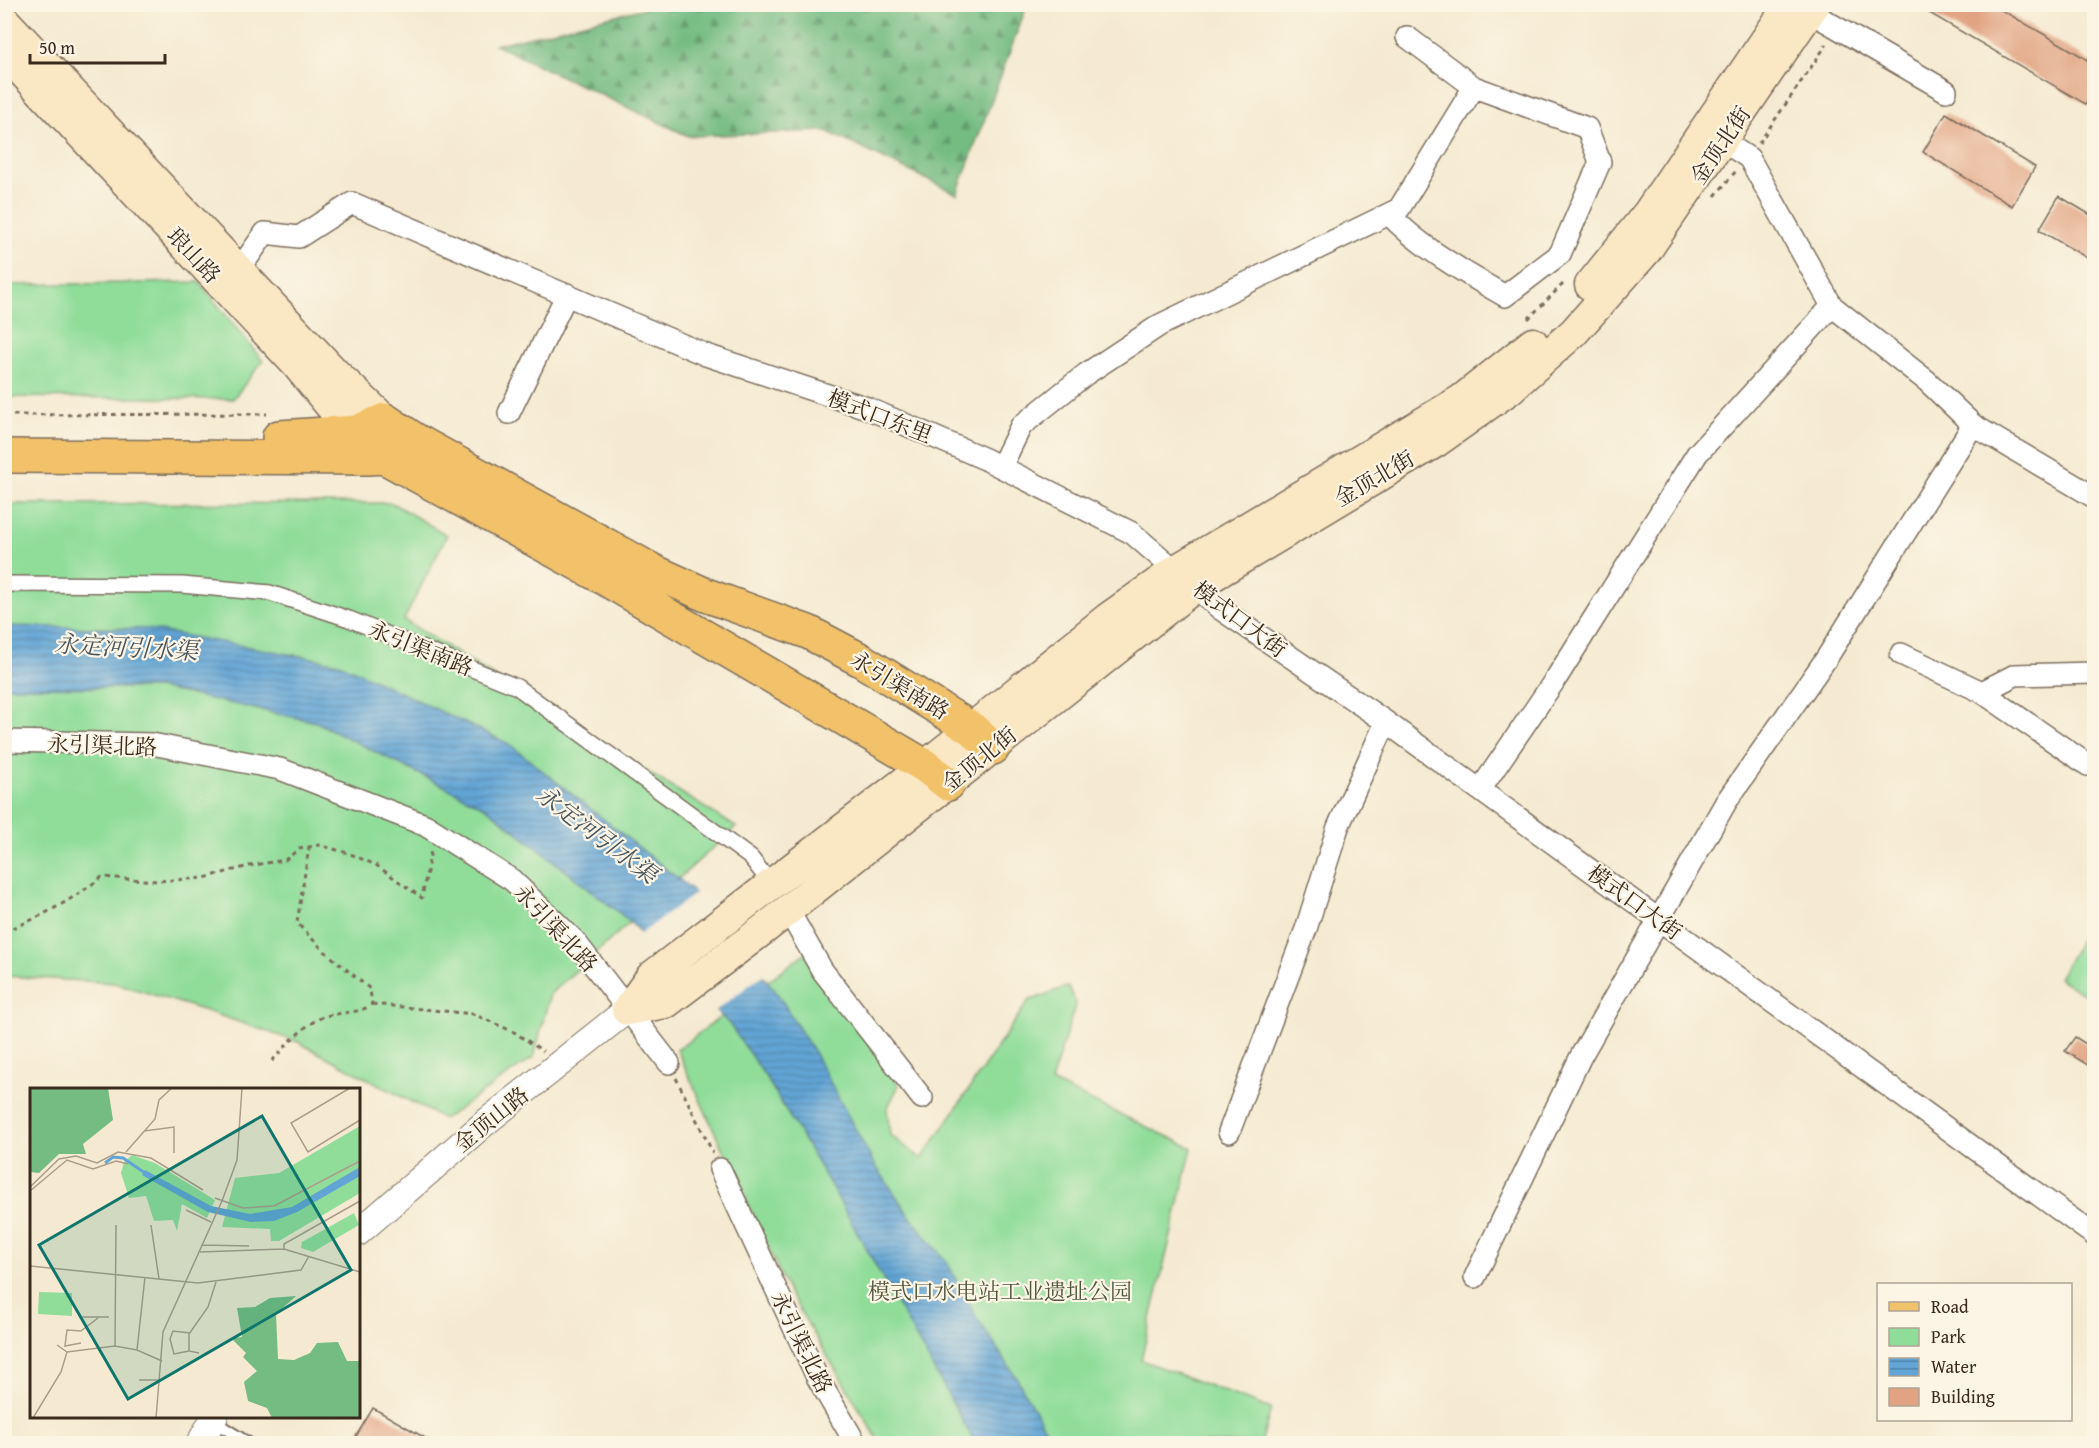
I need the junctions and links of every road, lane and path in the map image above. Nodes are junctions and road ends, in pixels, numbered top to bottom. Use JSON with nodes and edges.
{"nodes":[{"id":1,"x":1805,"y":7,"type":"edge"},
{"id":2,"x":4,"y":20,"type":"edge"},
{"id":3,"x":1407,"y":37,"type":"dead end"},
{"id":4,"x":4,"y":52,"type":"edge"},
{"id":5,"x":1474,"y":87,"type":"junction"},
{"id":6,"x":1946,"y":91,"type":"dead end"},
{"id":7,"x":1714,"y":136,"type":"junction"},
{"id":8,"x":1389,"y":214,"type":"junction"},
{"id":9,"x":239,"y":270,"type":"junction"},
{"id":10,"x":1567,"y":281,"type":"dead end"},
{"id":11,"x":567,"y":294,"type":"junction"},
{"id":12,"x":1832,"y":306,"type":"junction"},
{"id":13,"x":1527,"y":320,"type":"dead end"},
{"id":14,"x":509,"y":413,"type":"dead end"},
{"id":15,"x":271,"y":414,"type":"dead end"},
{"id":16,"x":4,"y":415,"type":"edge"},
{"id":17,"x":1973,"y":425,"type":"junction"},
{"id":18,"x":371,"y":426,"type":"junction"},
{"id":19,"x":4,"y":437,"type":"edge"},
{"id":20,"x":4,"y":456,"type":"edge"},
{"id":21,"x":384,"y":457,"type":"junction"},
{"id":22,"x":1001,"y":467,"type":"junction"},
{"id":23,"x":2094,"y":497,"type":"edge"},
{"id":24,"x":1186,"y":578,"type":"junction"},
{"id":25,"x":4,"y":584,"type":"edge"},
{"id":26,"x":1901,"y":654,"type":"dead end"},
{"id":27,"x":2094,"y":673,"type":"edge"},
{"id":28,"x":1982,"y":692,"type":"junction"},
{"id":29,"x":1386,"y":722,"type":"junction"},
{"id":30,"x":983,"y":738,"type":"junction"},
{"id":31,"x":4,"y":741,"type":"edge"},
{"id":32,"x":2088,"y":765,"type":"dead end"},
{"id":33,"x":937,"y":775,"type":"junction"},
{"id":34,"x":1480,"y":790,"type":"junction"},
{"id":35,"x":441,"y":835,"type":"junction"},
{"id":36,"x":309,"y":847,"type":"junction"},
{"id":37,"x":771,"y":884,"type":"junction"},
{"id":38,"x":788,"y":910,"type":"junction"},
{"id":39,"x":1659,"y":918,"type":"junction"},
{"id":40,"x":4,"y":931,"type":"edge"},
{"id":41,"x":372,"y":1004,"type":"junction"},
{"id":42,"x":627,"y":1010,"type":"junction"},
{"id":43,"x":272,"y":1060,"type":"dead end"},
{"id":44,"x":669,"y":1063,"type":"joint"},
{"id":45,"x":557,"y":1065,"type":"junction"},
{"id":46,"x":922,"y":1098,"type":"dead end"},
{"id":47,"x":1229,"y":1132,"type":"dead end"},
{"id":48,"x":720,"y":1169,"type":"joint"},
{"id":49,"x":360,"y":1231,"type":"edge"},
{"id":50,"x":2094,"y":1235,"type":"edge"},
{"id":51,"x":1475,"y":1277,"type":"dead end"},
{"id":52,"x":214,"y":1419,"type":"edge"},
{"id":53,"x":199,"y":1443,"type":"edge"},
{"id":54,"x":250,"y":1443,"type":"edge"},
{"id":55,"x":856,"y":1443,"type":"edge"}],
"edges":[{"from":1,"to":6,"type":"street"},
{"from":1,"to":7,"type":"main road","name":"金顶北街"},
{"from":2,"to":9,"type":"main road","name":"琅山路"},
{"from":3,"to":5,"type":"street"},
{"from":4,"to":18,"type":"main road","name":"琅山路"},
{"from":5,"to":8,"type":"street"},
{"from":5,"to":8,"type":"street"},
{"from":7,"to":12,"type":"street"},
{"from":7,"to":24,"type":"main road","name":"金顶北街"},
{"from":8,"to":22,"type":"street"},
{"from":9,"to":11,"type":"street","name":"模式口东里"},
{"from":9,"to":18,"type":"main road","name":"琅山路"},
{"from":10,"to":13,"type":"path"},
{"from":11,"to":14,"type":"street"},
{"from":11,"to":22,"type":"street","name":"模式口东里"},
{"from":12,"to":17,"type":"street"},
{"from":12,"to":34,"type":"street"},
{"from":15,"to":16,"type":"path"},
{"from":17,"to":23,"type":"street"},
{"from":17,"to":39,"type":"street"},
{"from":18,"to":19,"type":"main road"},
{"from":18,"to":21,"type":"main road"},
{"from":18,"to":30,"type":"main road","name":"永引渠南路"},
{"from":20,"to":21,"type":"main road"},
{"from":21,"to":33,"type":"main road"},
{"from":22,"to":24,"type":"street","name":"模式口东里"},
{"from":24,"to":29,"type":"street","name":"模式口大街"},
{"from":24,"to":30,"type":"main road","name":"金顶北街"},
{"from":25,"to":37,"type":"street","name":"永引渠南路"},
{"from":26,"to":28,"type":"street"},
{"from":27,"to":28,"type":"street"},
{"from":28,"to":32,"type":"street"},
{"from":29,"to":34,"type":"street","name":"模式口大街"},
{"from":29,"to":47,"type":"street"},
{"from":30,"to":33,"type":"main road","name":"金顶北街"},
{"from":31,"to":35,"type":"street","name":"永引渠北路"},
{"from":33,"to":37,"type":"main road","name":"金顶北街"},
{"from":33,"to":38,"type":"main road","name":"金顶北街"},
{"from":34,"to":39,"type":"street","name":"模式口大街"},
{"from":35,"to":36,"type":"path"},
{"from":35,"to":42,"type":"street","name":"永引渠北路"},
{"from":36,"to":40,"type":"path"},
{"from":36,"to":41,"type":"path"},
{"from":37,"to":42,"type":"main road","name":"金顶北街"},
{"from":38,"to":42,"type":"main road","name":"金顶北街"},
{"from":38,"to":46,"type":"street"},
{"from":39,"to":50,"type":"street","name":"模式口大街"},
{"from":39,"to":51,"type":"street"},
{"from":41,"to":43,"type":"path"},
{"from":41,"to":45,"type":"path"},
{"from":42,"to":44,"type":"street","name":"永引渠北路"},
{"from":42,"to":45,"type":"street","name":"金顶山路"},
{"from":44,"to":48,"type":"path"},
{"from":45,"to":49,"type":"street","name":"金顶山路"},
{"from":48,"to":55,"type":"street","name":"永引渠北路"},
{"from":52,"to":53,"type":"street"},
{"from":52,"to":54,"type":"lane"}]}
